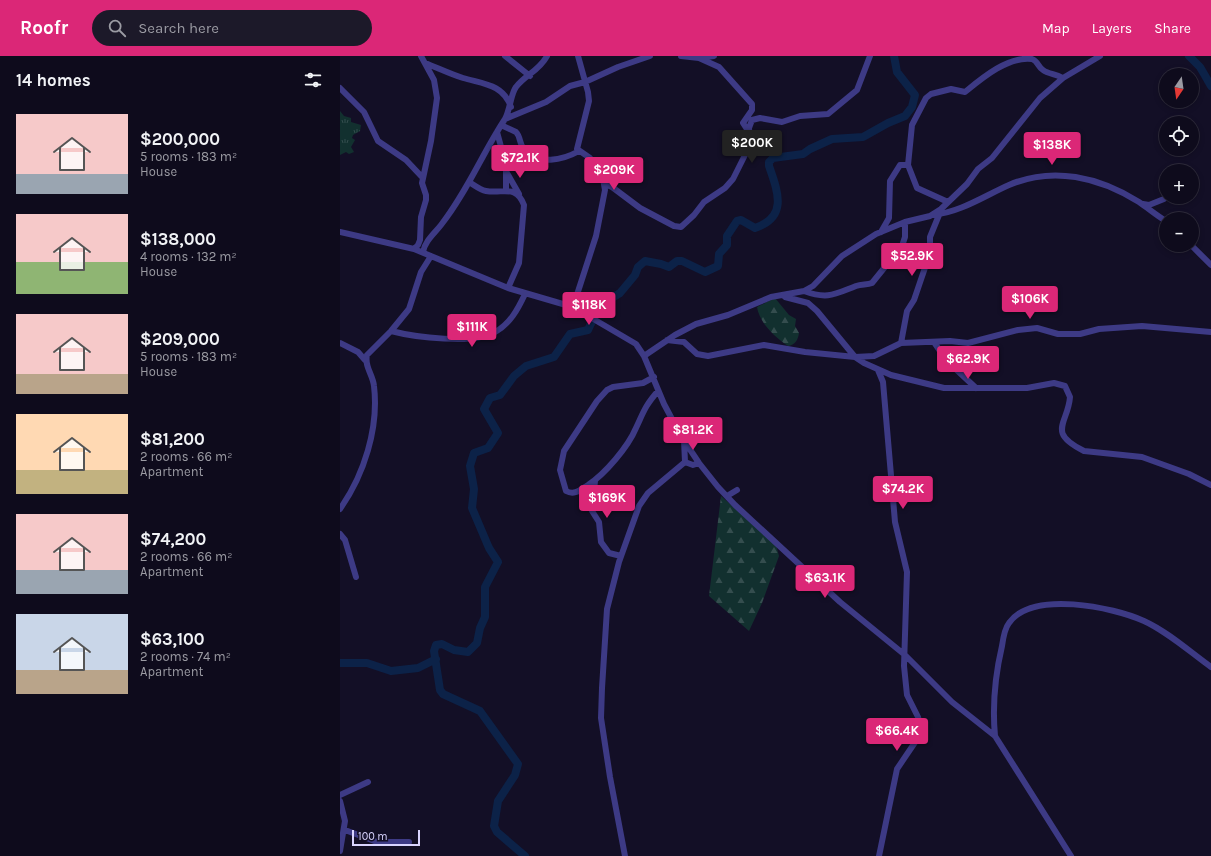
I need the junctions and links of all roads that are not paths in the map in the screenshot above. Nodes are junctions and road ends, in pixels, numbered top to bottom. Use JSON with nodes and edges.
{"nodes":[{"id":1,"x":421,"y":56,"type":"edge"},
{"id":2,"x":505,"y":56,"type":"edge"},
{"id":3,"x":546,"y":56,"type":"edge"},
{"id":4,"x":578,"y":56,"type":"edge"},
{"id":5,"x":650,"y":56,"type":"edge"},
{"id":6,"x":681,"y":56,"type":"edge"},
{"id":7,"x":714,"y":56,"type":"edge"},
{"id":8,"x":870,"y":56,"type":"edge"},
{"id":9,"x":1100,"y":56,"type":"edge"},
{"id":10,"x":699,"y":58,"type":"junction"},
{"id":11,"x":425,"y":63,"type":"junction"},
{"id":12,"x":530,"y":76,"type":"junction"},
{"id":13,"x":1062,"y":78,"type":"junction"},
{"id":14,"x":586,"y":82,"type":"junction"},
{"id":15,"x":340,"y":88,"type":"edge"},
{"id":16,"x":511,"y":107,"type":"junction"},
{"id":17,"x":505,"y":119,"type":"junction"},
{"id":18,"x":501,"y":125,"type":"junction"},
{"id":19,"x":498,"y":132,"type":"junction"},
{"id":20,"x":750,"y":134,"type":"junction"},
{"id":21,"x":579,"y":151,"type":"junction"},
{"id":22,"x":908,"y":165,"type":"junction"},
{"id":23,"x":506,"y":172,"type":"junction"},
{"id":24,"x":423,"y":178,"type":"junction"},
{"id":25,"x":469,"y":182,"type":"junction"},
{"id":26,"x":604,"y":184,"type":"junction"},
{"id":27,"x":506,"y":191,"type":"junction"},
{"id":28,"x":518,"y":194,"type":"junction"},
{"id":29,"x":1159,"y":201,"type":"edge"},
{"id":30,"x":948,"y":202,"type":"junction"},
{"id":31,"x":1143,"y":204,"type":"junction"},
{"id":32,"x":939,"y":215,"type":"junction"},
{"id":33,"x":930,"y":216,"type":"junction"},
{"id":34,"x":1159,"y":216,"type":"edge"},
{"id":35,"x":905,"y":222,"type":"junction"},
{"id":36,"x":340,"y":232,"type":"edge"},
{"id":37,"x":880,"y":232,"type":"junction"},
{"id":38,"x":414,"y":249,"type":"junction"},
{"id":39,"x":423,"y":252,"type":"junction"},
{"id":40,"x":1198,"y":252,"type":"edge"},
{"id":41,"x":431,"y":256,"type":"junction"},
{"id":42,"x":1211,"y":265,"type":"edge"},
{"id":43,"x":508,"y":288,"type":"junction"},
{"id":44,"x":804,"y":291,"type":"junction"},
{"id":45,"x":525,"y":294,"type":"junction"},
{"id":46,"x":781,"y":296,"type":"junction"},
{"id":47,"x":573,"y":307,"type":"junction"},
{"id":48,"x":391,"y":331,"type":"junction"},
{"id":49,"x":1211,"y":332,"type":"edge"},
{"id":50,"x":667,"y":340,"type":"junction"},
{"id":51,"x":934,"y":342,"type":"junction"},
{"id":52,"x":340,"y":343,"type":"edge"},
{"id":53,"x":901,"y":344,"type":"junction"},
{"id":54,"x":644,"y":356,"type":"junction"},
{"id":55,"x":855,"y":357,"type":"junction"},
{"id":56,"x":365,"y":360,"type":"junction"},
{"id":57,"x":878,"y":370,"type":"junction"},
{"id":58,"x":654,"y":377,"type":"junction"},
{"id":59,"x":976,"y":388,"type":"junction"},
{"id":60,"x":658,"y":391,"type":"junction"},
{"id":61,"x":684,"y":440,"type":"junction"},
{"id":62,"x":685,"y":462,"type":"junction"},
{"id":63,"x":699,"y":463,"type":"junction"},
{"id":64,"x":596,"y":481,"type":"junction"},
{"id":65,"x":1211,"y":485,"type":"edge"},
{"id":66,"x":737,"y":490,"type":"dead end"},
{"id":67,"x":727,"y":496,"type":"junction"},
{"id":68,"x":340,"y":509,"type":"edge"},
{"id":69,"x":340,"y":534,"type":"edge"},
{"id":70,"x":621,"y":556,"type":"junction"},
{"id":71,"x":356,"y":578,"type":"dead end"},
{"id":72,"x":905,"y":655,"type":"junction"},
{"id":73,"x":1211,"y":667,"type":"edge"},
{"id":74,"x":995,"y":736,"type":"junction"},
{"id":75,"x":368,"y":782,"type":"dead end"},
{"id":76,"x":340,"y":795,"type":"edge"},
{"id":77,"x":340,"y":801,"type":"edge"},
{"id":78,"x":344,"y":830,"type":"junction"},
{"id":79,"x":409,"y":842,"type":"dead end"},
{"id":80,"x":340,"y":851,"type":"edge"},
{"id":81,"x":625,"y":856,"type":"edge"},
{"id":82,"x":879,"y":856,"type":"edge"},
{"id":83,"x":1071,"y":856,"type":"edge"}],
"edges":[{"from":1,"to":11,"type":"street"},
{"from":2,"to":12,"type":"street"},
{"from":3,"to":12,"type":"street"},
{"from":4,"to":14,"type":"street"},
{"from":5,"to":14,"type":"street"},
{"from":6,"to":10,"type":"street"},
{"from":7,"to":10,"type":"street"},
{"from":8,"to":20,"type":"street"},
{"from":9,"to":13,"type":"street"},
{"from":10,"to":20,"type":"street"},
{"from":11,"to":16,"type":"street"},
{"from":11,"to":24,"type":"street"},
{"from":12,"to":16,"type":"street"},
{"from":13,"to":22,"type":"street"},
{"from":13,"to":30,"type":"street"},
{"from":14,"to":17,"type":"street"},
{"from":14,"to":21,"type":"street"},
{"from":15,"to":24,"type":"street"},
{"from":16,"to":17,"type":"street"},
{"from":17,"to":18,"type":"street"},
{"from":18,"to":19,"type":"street"},
{"from":18,"to":21,"type":"street"},
{"from":19,"to":23,"type":"street"},
{"from":19,"to":25,"type":"street"},
{"from":20,"to":26,"type":"street"},
{"from":21,"to":26,"type":"street"},
{"from":22,"to":30,"type":"street"},
{"from":22,"to":37,"type":"street"},
{"from":23,"to":27,"type":"street"},
{"from":23,"to":28,"type":"street"},
{"from":24,"to":38,"type":"street"},
{"from":25,"to":27,"type":"street"},
{"from":25,"to":39,"type":"street"},
{"from":26,"to":47,"type":"street"},
{"from":27,"to":28,"type":"street"},
{"from":28,"to":43,"type":"street"},
{"from":29,"to":31,"type":"street"},
{"from":30,"to":33,"type":"street"},
{"from":31,"to":32,"type":"street"},
{"from":31,"to":34,"type":"street"},
{"from":32,"to":33,"type":"street"},
{"from":32,"to":53,"type":"street"},
{"from":33,"to":35,"type":"street"},
{"from":35,"to":37,"type":"street"},
{"from":35,"to":44,"type":"street"},
{"from":36,"to":38,"type":"street"},
{"from":37,"to":44,"type":"street"},
{"from":38,"to":39,"type":"street"},
{"from":39,"to":41,"type":"street"},
{"from":40,"to":42,"type":"street"},
{"from":41,"to":43,"type":"street"},
{"from":41,"to":48,"type":"street"},
{"from":43,"to":45,"type":"street"},
{"from":44,"to":46,"type":"street"},
{"from":45,"to":47,"type":"street"},
{"from":45,"to":48,"type":"street"},
{"from":46,"to":50,"type":"street"},
{"from":46,"to":55,"type":"street"},
{"from":47,"to":54,"type":"street"},
{"from":48,"to":56,"type":"street"},
{"from":49,"to":51,"type":"street"},
{"from":50,"to":54,"type":"street"},
{"from":50,"to":55,"type":"street"},
{"from":51,"to":53,"type":"street"},
{"from":51,"to":59,"type":"street"},
{"from":52,"to":56,"type":"street"},
{"from":53,"to":55,"type":"street"},
{"from":54,"to":58,"type":"street"},
{"from":55,"to":57,"type":"street"},
{"from":56,"to":68,"type":"street"},
{"from":57,"to":59,"type":"street"},
{"from":57,"to":72,"type":"street"},
{"from":58,"to":60,"type":"street"},
{"from":58,"to":64,"type":"street"},
{"from":59,"to":65,"type":"street"},
{"from":60,"to":61,"type":"street"},
{"from":60,"to":64,"type":"street"},
{"from":61,"to":62,"type":"street"},
{"from":61,"to":63,"type":"street"},
{"from":62,"to":63,"type":"street"},
{"from":62,"to":70,"type":"street"},
{"from":63,"to":67,"type":"street"},
{"from":64,"to":70,"type":"street"},
{"from":66,"to":67,"type":"street"},
{"from":67,"to":72,"type":"street"},
{"from":69,"to":71,"type":"street"},
{"from":70,"to":81,"type":"street"},
{"from":72,"to":74,"type":"street"},
{"from":72,"to":82,"type":"street"},
{"from":73,"to":74,"type":"street"},
{"from":74,"to":83,"type":"street"},
{"from":75,"to":76,"type":"street"},
{"from":77,"to":78,"type":"street"},
{"from":78,"to":79,"type":"street"},
{"from":78,"to":80,"type":"street"}]}
